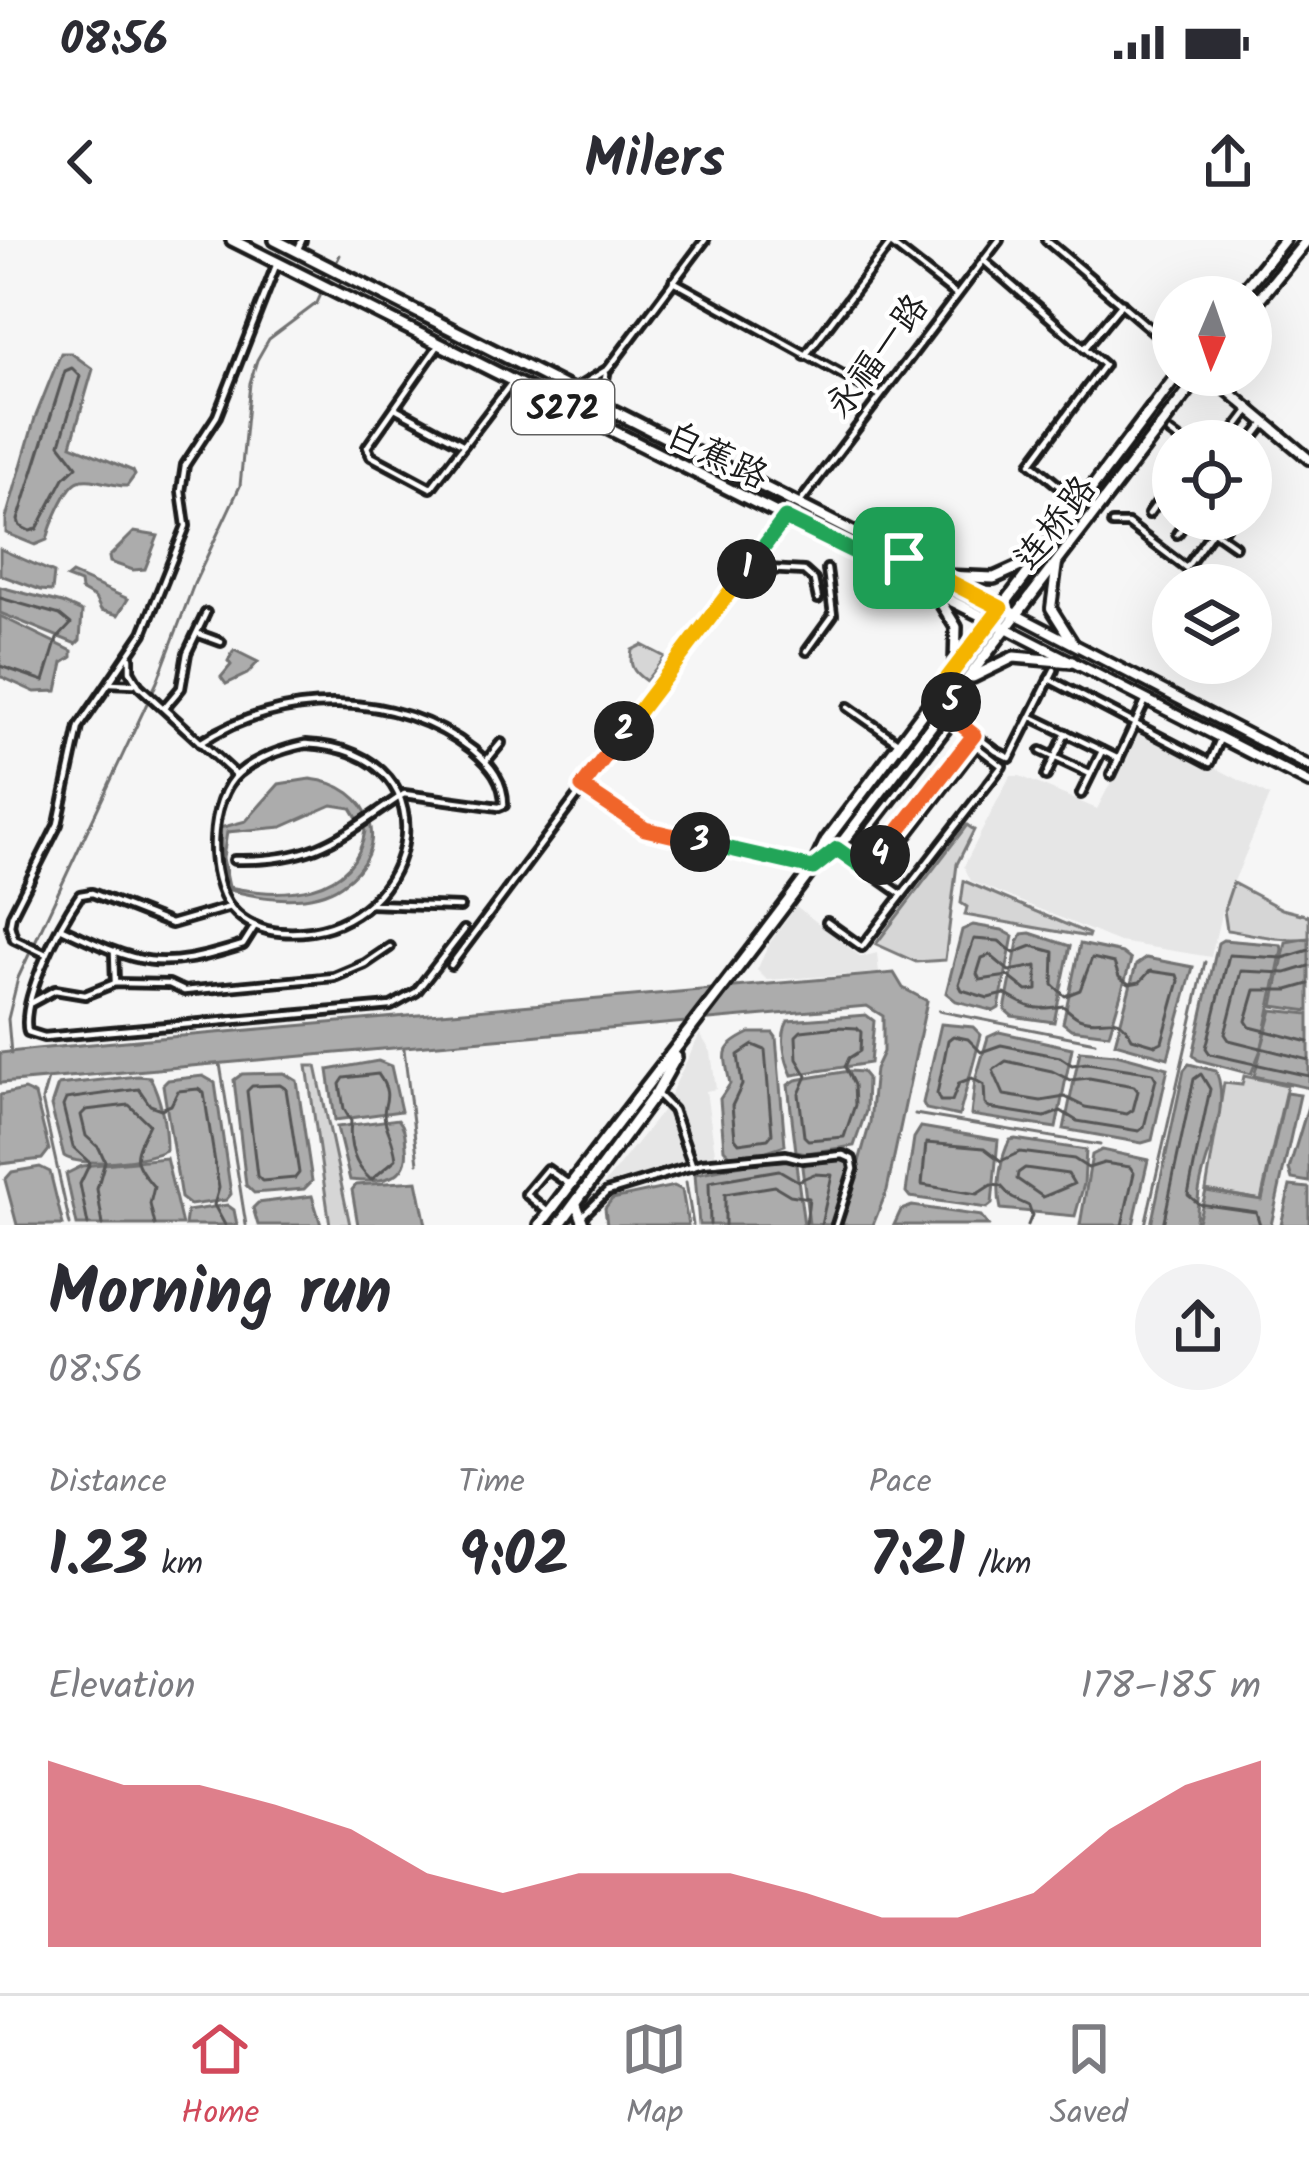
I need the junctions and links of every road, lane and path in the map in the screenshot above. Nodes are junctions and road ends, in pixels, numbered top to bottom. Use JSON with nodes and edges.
{"nodes":[{"id":1,"x":232,"y":240,"type":"edge"},
{"id":2,"x":275,"y":240,"type":"edge"},
{"id":3,"x":705,"y":240,"type":"edge"},
{"id":4,"x":999,"y":240,"type":"edge"},
{"id":5,"x":1046,"y":240,"type":"edge"},
{"id":6,"x":1284,"y":240,"type":"edge"},
{"id":7,"x":1307,"y":240,"type":"edge"},
{"id":8,"x":889,"y":242,"type":"edge"},
{"id":9,"x":299,"y":245,"type":"edge"},
{"id":10,"x":983,"y":260,"type":"junction"},
{"id":11,"x":277,"y":263,"type":"junction"},
{"id":12,"x":1255,"y":276,"type":"edge"},
{"id":13,"x":674,"y":281,"type":"junction"},
{"id":14,"x":1272,"y":283,"type":"edge"},
{"id":15,"x":956,"y":295,"type":"junction"},
{"id":16,"x":1122,"y":303,"type":"junction"},
{"id":17,"x":402,"y":304,"type":"junction"},
{"id":18,"x":393,"y":322,"type":"junction"},
{"id":19,"x":1152,"y":329,"type":"edge"},
{"id":20,"x":439,"y":345,"type":"junction"},
{"id":21,"x":1085,"y":348,"type":"junction"},
{"id":22,"x":805,"y":356,"type":"junction"},
{"id":23,"x":608,"y":369,"type":"junction"},
{"id":24,"x":512,"y":382,"type":"junction"},
{"id":25,"x":575,"y":389,"type":"junction"},
{"id":26,"x":879,"y":395,"type":"junction"},
{"id":27,"x":1161,"y":396,"type":"edge"},
{"id":28,"x":1187,"y":396,"type":"edge"},
{"id":29,"x":1234,"y":396,"type":"edge"},
{"id":30,"x":394,"y":407,"type":"junction"},
{"id":31,"x":609,"y":407,"type":"junction"},
{"id":32,"x":1251,"y":408,"type":"junction"},
{"id":33,"x":1242,"y":420,"type":"edge"},
{"id":34,"x":1266,"y":420,"type":"edge"},
{"id":35,"x":1272,"y":426,"type":"edge"},
{"id":36,"x":464,"y":445,"type":"junction"},
{"id":37,"x":656,"y":454,"type":"junction"},
{"id":38,"x":1309,"y":459,"type":"edge"},
{"id":39,"x":650,"y":466,"type":"dead end"},
{"id":40,"x":1070,"y":495,"type":"dead end"},
{"id":41,"x":799,"y":504,"type":"junction"},
{"id":42,"x":1152,"y":510,"type":"edge"},
{"id":43,"x":1149,"y":514,"type":"dead end"},
{"id":44,"x":785,"y":518,"type":"junction"},
{"id":45,"x":1112,"y":524,"type":"dead end"},
{"id":46,"x":1054,"y":539,"type":"junction"},
{"id":47,"x":1206,"y":540,"type":"edge"},
{"id":48,"x":1228,"y":540,"type":"edge"},
{"id":49,"x":1235,"y":546,"type":"dead end"},
{"id":50,"x":1067,"y":549,"type":"junction"},
{"id":51,"x":1040,"y":556,"type":"junction"},
{"id":52,"x":904,"y":558,"type":"junction"},
{"id":53,"x":1058,"y":560,"type":"junction"},
{"id":54,"x":747,"y":568,"type":"junction"},
{"id":55,"x":827,"y":569,"type":"dead end"},
{"id":56,"x":895,"y":572,"type":"junction"},
{"id":57,"x":931,"y":573,"type":"junction"},
{"id":58,"x":926,"y":588,"type":"junction"},
{"id":59,"x":818,"y":599,"type":"dead end"},
{"id":60,"x":1001,"y":608,"type":"junction"},
{"id":61,"x":206,"y":614,"type":"dead end"},
{"id":62,"x":1017,"y":615,"type":"junction"},
{"id":63,"x":990,"y":620,"type":"junction"},
{"id":64,"x":1006,"y":628,"type":"junction"},
{"id":65,"x":200,"y":634,"type":"junction"},
{"id":66,"x":221,"y":642,"type":"dead end"},
{"id":67,"x":1078,"y":648,"type":"junction"},
{"id":68,"x":808,"y":651,"type":"dead end"},
{"id":69,"x":130,"y":654,"type":"junction"},
{"id":70,"x":1072,"y":662,"type":"junction"},
{"id":71,"x":953,"y":670,"type":"junction"},
{"id":72,"x":1054,"y":670,"type":"dead end"},
{"id":73,"x":1049,"y":680,"type":"junction"},
{"id":74,"x":964,"y":684,"type":"junction"},
{"id":75,"x":106,"y":685,"type":"junction"},
{"id":76,"x":139,"y":686,"type":"junction"},
{"id":77,"x":939,"y":689,"type":"junction"},
{"id":78,"x":953,"y":700,"type":"junction"},
{"id":79,"x":1146,"y":700,"type":"junction"},
{"id":80,"x":848,"y":707,"type":"dead end"},
{"id":81,"x":164,"y":708,"type":"junction"},
{"id":82,"x":944,"y":711,"type":"junction"},
{"id":83,"x":1032,"y":717,"type":"junction"},
{"id":84,"x":955,"y":719,"type":"junction"},
{"id":85,"x":1136,"y":724,"type":"junction"},
{"id":86,"x":1066,"y":734,"type":"junction"},
{"id":87,"x":974,"y":735,"type":"junction"},
{"id":88,"x":1220,"y":739,"type":"junction"},
{"id":89,"x":200,"y":742,"type":"junction"},
{"id":90,"x":501,"y":743,"type":"dead end"},
{"id":91,"x":899,"y":743,"type":"junction"},
{"id":92,"x":1041,"y":751,"type":"dead end"},
{"id":93,"x":1102,"y":751,"type":"junction"},
{"id":94,"x":1055,"y":758,"type":"junction"},
{"id":95,"x":1119,"y":759,"type":"junction"},
{"id":96,"x":486,"y":761,"type":"junction"},
{"id":97,"x":1309,"y":766,"type":"edge"},
{"id":98,"x":236,"y":775,"type":"junction"},
{"id":99,"x":1090,"y":775,"type":"junction"},
{"id":100,"x":1112,"y":775,"type":"dead end"},
{"id":101,"x":1046,"y":776,"type":"dead end"},
{"id":102,"x":1309,"y":783,"type":"edge"},
{"id":103,"x":582,"y":787,"type":"junction"},
{"id":104,"x":1081,"y":794,"type":"dead end"},
{"id":105,"x":400,"y":796,"type":"junction"},
{"id":106,"x":837,"y":849,"type":"junction"},
{"id":107,"x":848,"y":857,"type":"junction"},
{"id":108,"x":234,"y":860,"type":"dead end"},
{"id":109,"x":813,"y":868,"type":"junction"},
{"id":110,"x":868,"y":871,"type":"junction"},
{"id":111,"x":876,"y":876,"type":"junction"},
{"id":112,"x":902,"y":895,"type":"junction"},
{"id":113,"x":370,"y":904,"type":"junction"},
{"id":114,"x":460,"y":907,"type":"dead end"},
{"id":115,"x":230,"y":908,"type":"junction"},
{"id":116,"x":827,"y":922,"type":"dead end"},
{"id":117,"x":255,"y":926,"type":"junction"},
{"id":118,"x":62,"y":928,"type":"junction"},
{"id":119,"x":464,"y":930,"type":"dead end"},
{"id":120,"x":390,"y":947,"type":"dead end"},
{"id":121,"x":114,"y":953,"type":"junction"},
{"id":122,"x":46,"y":954,"type":"dead end"},
{"id":123,"x":451,"y":965,"type":"dead end"},
{"id":124,"x":40,"y":976,"type":"junction"},
{"id":125,"x":115,"y":983,"type":"junction"},
{"id":126,"x":50,"y":992,"type":"junction"},
{"id":127,"x":28,"y":1009,"type":"junction"},
{"id":128,"x":687,"y":1036,"type":"junction"},
{"id":129,"x":656,"y":1093,"type":"junction"},
{"id":130,"x":693,"y":1167,"type":"junction"},
{"id":131,"x":567,"y":1189,"type":"junction"},
{"id":132,"x":576,"y":1203,"type":"junction"},
{"id":133,"x":549,"y":1213,"type":"junction"},
{"id":134,"x":583,"y":1221,"type":"edge"},
{"id":135,"x":540,"y":1225,"type":"edge"},
{"id":136,"x":560,"y":1225,"type":"edge"},
{"id":137,"x":836,"y":1225,"type":"edge"}],
"edges":[{"from":1,"to":11,"type":"main road","name":"白蕉路","number":"S272"},
{"from":2,"to":9,"type":"main road","name":"白蕉路","number":"S272"},
{"from":3,"to":13,"type":"street"},
{"from":4,"to":10,"type":"street","name":"永福一路"},
{"from":5,"to":16,"type":"street"},
{"from":6,"to":12,"type":"main road"},
{"from":7,"to":14,"type":"main road"},
{"from":8,"to":15,"type":"street"},
{"from":8,"to":22,"type":"street"},
{"from":9,"to":17,"type":"main road","name":"白蕉路","number":"S272"},
{"from":10,"to":15,"type":"street","name":"永福一路"},
{"from":10,"to":21,"type":"street"},
{"from":11,"to":18,"type":"main road","name":"白蕉路","number":"S272"},
{"from":11,"to":69,"type":"street"},
{"from":13,"to":22,"type":"street"},
{"from":13,"to":23,"type":"street"},
{"from":15,"to":26,"type":"street","name":"永福一路"},
{"from":16,"to":19,"type":"street"},
{"from":16,"to":21,"type":"street"},
{"from":17,"to":18,"type":"main road"},
{"from":17,"to":25,"type":"main road","name":"白蕉路","number":"S272"},
{"from":18,"to":20,"type":"main road","name":"白蕉路","number":"S272"},
{"from":20,"to":24,"type":"main road","name":"白蕉路","number":"S272"},
{"from":20,"to":30,"type":"street"},
{"from":21,"to":40,"type":"street"},
{"from":22,"to":26,"type":"street"},
{"from":23,"to":25,"type":"street"},
{"from":23,"to":31,"type":"street"},
{"from":24,"to":36,"type":"street"},
{"from":24,"to":37,"type":"main road","name":"白蕉路","number":"S272"},
{"from":25,"to":31,"type":"main road","name":"白蕉路","number":"S272"},
{"from":26,"to":41,"type":"street","name":"永福一路"},
{"from":27,"to":46,"type":"main road","name":"连桥路"},
{"from":28,"to":50,"type":"main road","name":"连桥路"},
{"from":29,"to":32,"type":"main road"},
{"from":30,"to":36,"type":"street"},
{"from":30,"to":36,"type":"street"},
{"from":31,"to":41,"type":"main road","name":"白蕉路","number":"S272"},
{"from":32,"to":33,"type":"street"},
{"from":32,"to":34,"type":"main road"},
{"from":35,"to":38,"type":"main road"},
{"from":37,"to":39,"type":"street"},
{"from":37,"to":44,"type":"main road","name":"白蕉路","number":"S272"},
{"from":41,"to":52,"type":"main road","name":"白蕉路","number":"S272"},
{"from":42,"to":43,"type":"street"},
{"from":44,"to":54,"type":"street"},
{"from":44,"to":56,"type":"main road","name":"白蕉路","number":"S272"},
{"from":45,"to":47,"type":"street"},
{"from":46,"to":50,"type":"main road"},
{"from":46,"to":51,"type":"main road","name":"连桥路"},
{"from":48,"to":49,"type":"street"},
{"from":50,"to":53,"type":"main road","name":"连桥路"},
{"from":51,"to":57,"type":"main road"},
{"from":51,"to":60,"type":"main road","name":"连桥路"},
{"from":52,"to":56,"type":"main road"},
{"from":52,"to":57,"type":"main road","name":"白蕉路","number":"S272"},
{"from":53,"to":62,"type":"main road","name":"连桥路"},
{"from":53,"to":67,"type":"main road"},
{"from":54,"to":59,"type":"street"},
{"from":54,"to":103,"type":"street"},
{"from":55,"to":68,"type":"street"},
{"from":56,"to":58,"type":"main road","name":"白蕉路","number":"S272"},
{"from":57,"to":60,"type":"main road","number":"S272"},
{"from":58,"to":63,"type":"main road","name":"白蕉路","number":"S272"},
{"from":58,"to":71,"type":"main road"},
{"from":60,"to":62,"type":"main road","number":"S272"},
{"from":60,"to":63,"type":"main road","name":"连桥路"},
{"from":61,"to":65,"type":"street"},
{"from":62,"to":64,"type":"main road","name":"连桥路"},
{"from":62,"to":67,"type":"main road"},
{"from":63,"to":64,"type":"main road","name":"白蕉路","number":"S272"},
{"from":63,"to":71,"type":"main road","name":"连桥路"},
{"from":64,"to":70,"type":"main road","name":"白蕉路"},
{"from":64,"to":74,"type":"main road","name":"连桥路"},
{"from":65,"to":66,"type":"street"},
{"from":65,"to":81,"type":"street"},
{"from":67,"to":97,"type":"main road"},
{"from":69,"to":75,"type":"street"},
{"from":69,"to":76,"type":"street"},
{"from":70,"to":74,"type":"main road"},
{"from":70,"to":79,"type":"main road","name":"白蕉路"},
{"from":71,"to":77,"type":"main road","name":"连桥路"},
{"from":72,"to":73,"type":"street"},
{"from":73,"to":83,"type":"street"},
{"from":73,"to":85,"type":"street"},
{"from":74,"to":78,"type":"main road","name":"连桥路"},
{"from":75,"to":76,"type":"street"},
{"from":75,"to":122,"type":"street"},
{"from":76,"to":81,"type":"street"},
{"from":77,"to":78,"type":"main road"},
{"from":77,"to":91,"type":"main road","name":"连桥路"},
{"from":78,"to":82,"type":"main road","name":"连桥路"},
{"from":79,"to":85,"type":"street"},
{"from":79,"to":88,"type":"main road","name":"白蕉路"},
{"from":80,"to":91,"type":"street"},
{"from":81,"to":89,"type":"street"},
{"from":82,"to":84,"type":"street"},
{"from":82,"to":106,"type":"main road","name":"连桥路"},
{"from":83,"to":86,"type":"street"},
{"from":83,"to":87,"type":"street"},
{"from":84,"to":87,"type":"street"},
{"from":84,"to":107,"type":"street"},
{"from":85,"to":88,"type":"street"},
{"from":85,"to":95,"type":"street"},
{"from":86,"to":93,"type":"street"},
{"from":86,"to":94,"type":"street"},
{"from":87,"to":110,"type":"street"},
{"from":88,"to":102,"type":"main road","name":"白蕉路"},
{"from":89,"to":96,"type":"street"},
{"from":89,"to":98,"type":"street"},
{"from":90,"to":96,"type":"street"},
{"from":91,"to":109,"type":"main road","name":"连桥路"},
{"from":92,"to":94,"type":"street"},
{"from":93,"to":95,"type":"street"},
{"from":93,"to":99,"type":"street"},
{"from":94,"to":99,"type":"street"},
{"from":94,"to":101,"type":"street"},
{"from":95,"to":100,"type":"street"},
{"from":96,"to":105,"type":"street"},
{"from":98,"to":105,"type":"street"},
{"from":98,"to":115,"type":"street"},
{"from":99,"to":104,"type":"street"},
{"from":103,"to":109,"type":"street"},
{"from":103,"to":123,"type":"street"},
{"from":105,"to":108,"type":"street"},
{"from":105,"to":113,"type":"street"},
{"from":106,"to":107,"type":"street"},
{"from":106,"to":109,"type":"main road","name":"连桥路"},
{"from":107,"to":110,"type":"street"},
{"from":109,"to":128,"type":"main road","name":"连桥路"},
{"from":110,"to":111,"type":"street"},
{"from":111,"to":112,"type":"street"},
{"from":111,"to":112,"type":"street"},
{"from":112,"to":116,"type":"street"},
{"from":113,"to":114,"type":"street"},
{"from":113,"to":117,"type":"street"},
{"from":115,"to":117,"type":"street"},
{"from":115,"to":118,"type":"street"},
{"from":117,"to":121,"type":"street"},
{"from":118,"to":121,"type":"street"},
{"from":118,"to":124,"type":"street"},
{"from":119,"to":127,"type":"street"},
{"from":120,"to":125,"type":"street"},
{"from":121,"to":125,"type":"street"},
{"from":124,"to":126,"type":"street"},
{"from":124,"to":127,"type":"street"},
{"from":125,"to":126,"type":"street"},
{"from":126,"to":127,"type":"street"},
{"from":128,"to":129,"type":"main road"},
{"from":128,"to":131,"type":"main road"},
{"from":129,"to":130,"type":"street"},
{"from":129,"to":132,"type":"main road"},
{"from":130,"to":134,"type":"street"},
{"from":130,"to":137,"type":"street"},
{"from":131,"to":132,"type":"main road"},
{"from":131,"to":133,"type":"main road"},
{"from":131,"to":133,"type":"street"},
{"from":132,"to":134,"type":"main road"},
{"from":132,"to":136,"type":"main road"},
{"from":133,"to":135,"type":"main road"}]}
